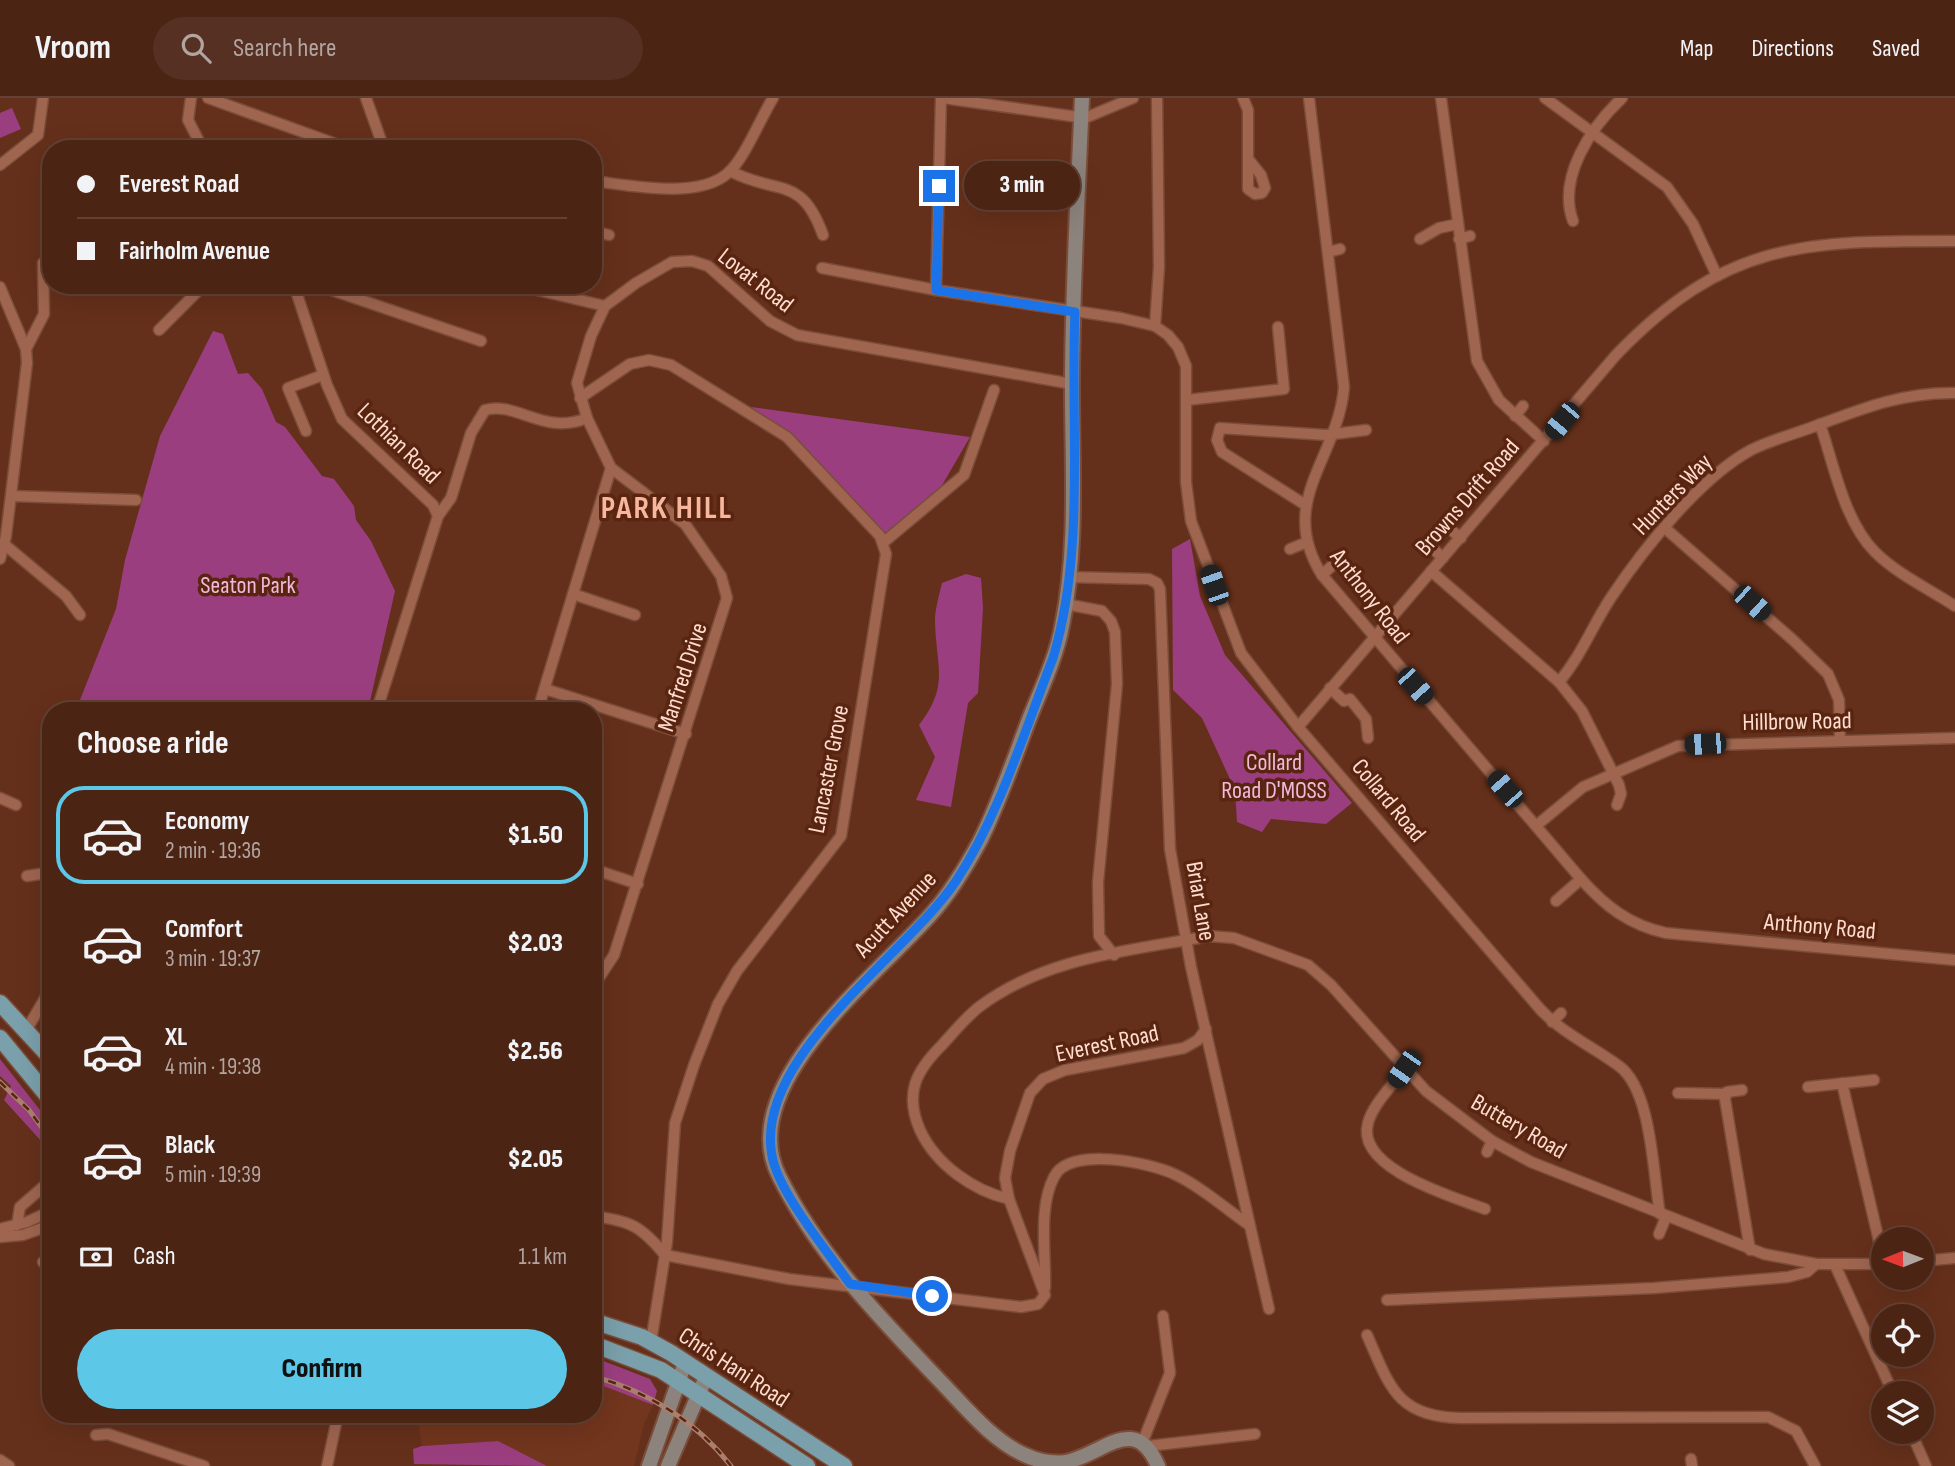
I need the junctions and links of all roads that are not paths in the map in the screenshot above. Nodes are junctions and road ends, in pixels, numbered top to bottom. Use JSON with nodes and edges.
{"nodes":[{"id":1,"x":43,"y":98,"type":"edge"},
{"id":2,"x":191,"y":98,"type":"edge"},
{"id":3,"x":208,"y":98,"type":"edge"},
{"id":4,"x":366,"y":98,"type":"edge"},
{"id":5,"x":773,"y":98,"type":"edge"},
{"id":6,"x":942,"y":98,"type":"edge"},
{"id":7,"x":1082,"y":98,"type":"edge"},
{"id":8,"x":1133,"y":98,"type":"edge"},
{"id":9,"x":1157,"y":98,"type":"edge"},
{"id":10,"x":1243,"y":98,"type":"edge"},
{"id":11,"x":1309,"y":98,"type":"edge"},
{"id":12,"x":1441,"y":98,"type":"edge"},
{"id":13,"x":1545,"y":98,"type":"edge"},
{"id":14,"x":1622,"y":98,"type":"edge"},
{"id":15,"x":1081,"y":118,"type":"junction"},
{"id":16,"x":1595,"y":133,"type":"junction"},
{"id":17,"x":198,"y":140,"type":"edge"},
{"id":18,"x":325,"y":140,"type":"edge"},
{"id":19,"x":381,"y":140,"type":"edge"},
{"id":20,"x":1249,"y":160,"type":"dead end"},
{"id":21,"x":0,"y":165,"type":"edge"},
{"id":22,"x":730,"y":171,"type":"junction"},
{"id":23,"x":602,"y":182,"type":"edge"},
{"id":24,"x":1573,"y":222,"type":"dead end"},
{"id":25,"x":1458,"y":224,"type":"junction"},
{"id":26,"x":602,"y":233,"type":"edge"},
{"id":27,"x":609,"y":235,"type":"dead end"},
{"id":28,"x":823,"y":235,"type":"dead end"},
{"id":29,"x":1420,"y":239,"type":"dead end"},
{"id":30,"x":1955,"y":241,"type":"edge"},
{"id":31,"x":1340,"y":249,"type":"dead end"},
{"id":32,"x":1328,"y":252,"type":"junction"},
{"id":33,"x":821,"y":268,"type":"dead end"},
{"id":34,"x":1717,"y":276,"type":"junction"},
{"id":35,"x":0,"y":287,"type":"edge"},
{"id":36,"x":936,"y":290,"type":"junction"},
{"id":37,"x":44,"y":294,"type":"edge"},
{"id":38,"x":195,"y":294,"type":"edge"},
{"id":39,"x":297,"y":294,"type":"edge"},
{"id":40,"x":343,"y":294,"type":"edge"},
{"id":41,"x":554,"y":294,"type":"edge"},
{"id":42,"x":605,"y":306,"type":"junction"},
{"id":43,"x":1075,"y":312,"type":"junction"},
{"id":44,"x":1155,"y":326,"type":"junction"},
{"id":45,"x":1278,"y":327,"type":"dead end"},
{"id":46,"x":159,"y":330,"type":"dead end"},
{"id":47,"x":481,"y":341,"type":"dead end"},
{"id":48,"x":26,"y":349,"type":"junction"},
{"id":49,"x":323,"y":375,"type":"junction"},
{"id":50,"x":1072,"y":384,"type":"junction"},
{"id":51,"x":994,"y":390,"type":"dead end"},
{"id":52,"x":1955,"y":393,"type":"edge"},
{"id":53,"x":580,"y":398,"type":"junction"},
{"id":54,"x":1187,"y":400,"type":"junction"},
{"id":55,"x":1523,"y":405,"type":"dead end"},
{"id":56,"x":1515,"y":415,"type":"junction"},
{"id":57,"x":587,"y":418,"type":"junction"},
{"id":58,"x":1820,"y":425,"type":"junction"},
{"id":59,"x":1366,"y":430,"type":"dead end"},
{"id":60,"x":306,"y":431,"type":"dead end"},
{"id":61,"x":1333,"y":435,"type":"junction"},
{"id":62,"x":1545,"y":441,"type":"junction"},
{"id":63,"x":611,"y":468,"type":"junction"},
{"id":64,"x":11,"y":496,"type":"junction"},
{"id":65,"x":136,"y":500,"type":"dead end"},
{"id":66,"x":1304,"y":504,"type":"junction"},
{"id":67,"x":438,"y":516,"type":"junction"},
{"id":68,"x":1666,"y":528,"type":"junction"},
{"id":69,"x":1451,"y":530,"type":"dead end"},
{"id":70,"x":1461,"y":538,"type":"junction"},
{"id":71,"x":884,"y":542,"type":"junction"},
{"id":72,"x":1307,"y":542,"type":"junction"},
{"id":73,"x":4,"y":544,"type":"junction"},
{"id":74,"x":1432,"y":548,"type":"dead end"},
{"id":75,"x":1290,"y":549,"type":"dead end"},
{"id":76,"x":1443,"y":558,"type":"junction"},
{"id":77,"x":0,"y":559,"type":"edge"},
{"id":78,"x":1335,"y":563,"type":"dead end"},
{"id":79,"x":1432,"y":570,"type":"junction"},
{"id":80,"x":1322,"y":575,"type":"junction"},
{"id":81,"x":1068,"y":577,"type":"junction"},
{"id":82,"x":573,"y":594,"type":"junction"},
{"id":83,"x":1065,"y":604,"type":"junction"},
{"id":84,"x":1955,"y":607,"type":"edge"},
{"id":85,"x":79,"y":615,"type":"dead end"},
{"id":86,"x":635,"y":615,"type":"dead end"},
{"id":87,"x":1374,"y":637,"type":"junction"},
{"id":88,"x":1559,"y":682,"type":"junction"},
{"id":89,"x":1330,"y":688,"type":"junction"},
{"id":90,"x":545,"y":689,"type":"junction"},
{"id":91,"x":380,"y":702,"type":"edge"},
{"id":92,"x":541,"y":702,"type":"edge"},
{"id":93,"x":586,"y":702,"type":"edge"},
{"id":94,"x":602,"y":707,"type":"edge"},
{"id":95,"x":1298,"y":727,"type":"junction"},
{"id":96,"x":686,"y":734,"type":"junction"},
{"id":97,"x":1368,"y":738,"type":"dead end"},
{"id":98,"x":1955,"y":738,"type":"edge"},
{"id":99,"x":1840,"y":741,"type":"junction"},
{"id":100,"x":1613,"y":773,"type":"junction"},
{"id":101,"x":0,"y":798,"type":"edge"},
{"id":102,"x":16,"y":805,"type":"dead end"},
{"id":103,"x":1617,"y":805,"type":"dead end"},
{"id":104,"x":1537,"y":825,"type":"junction"},
{"id":105,"x":602,"y":872,"type":"edge"},
{"id":106,"x":27,"y":876,"type":"dead end"},
{"id":107,"x":42,"y":876,"type":"edge"},
{"id":108,"x":1581,"y":879,"type":"junction"},
{"id":109,"x":638,"y":884,"type":"junction"},
{"id":110,"x":1556,"y":901,"type":"dead end"},
{"id":111,"x":1186,"y":941,"type":"junction"},
{"id":112,"x":1114,"y":955,"type":"junction"},
{"id":113,"x":1955,"y":960,"type":"edge"},
{"id":114,"x":602,"y":974,"type":"edge"},
{"id":115,"x":0,"y":1003,"type":"edge"},
{"id":116,"x":42,"y":1003,"type":"edge"},
{"id":117,"x":1561,"y":1013,"type":"dead end"},
{"id":118,"x":1552,"y":1022,"type":"junction"},
{"id":119,"x":27,"y":1029,"type":"junction"},
{"id":120,"x":1206,"y":1029,"type":"junction"},
{"id":121,"x":0,"y":1038,"type":"edge"},
{"id":122,"x":42,"y":1047,"type":"edge"},
{"id":123,"x":1404,"y":1069,"type":"junction"},
{"id":124,"x":1874,"y":1080,"type":"dead end"},
{"id":125,"x":1842,"y":1083,"type":"junction"},
{"id":126,"x":1808,"y":1087,"type":"dead end"},
{"id":127,"x":42,"y":1089,"type":"edge"},
{"id":128,"x":1742,"y":1090,"type":"dead end"},
{"id":129,"x":1678,"y":1093,"type":"dead end"},
{"id":130,"x":1726,"y":1094,"type":"junction"},
{"id":131,"x":1492,"y":1141,"type":"junction"},
{"id":132,"x":1488,"y":1152,"type":"dead end"},
{"id":133,"x":42,"y":1188,"type":"edge"},
{"id":134,"x":1009,"y":1199,"type":"junction"},
{"id":135,"x":1485,"y":1209,"type":"dead end"},
{"id":136,"x":42,"y":1215,"type":"edge"},
{"id":137,"x":1663,"y":1216,"type":"junction"},
{"id":138,"x":602,"y":1217,"type":"edge"},
{"id":139,"x":17,"y":1225,"type":"junction"},
{"id":140,"x":1249,"y":1225,"type":"junction"},
{"id":141,"x":1876,"y":1227,"type":"edge"},
{"id":142,"x":0,"y":1229,"type":"edge"},
{"id":143,"x":42,"y":1230,"type":"edge"},
{"id":144,"x":1659,"y":1234,"type":"dead end"},
{"id":145,"x":0,"y":1237,"type":"edge"},
{"id":146,"x":1750,"y":1250,"type":"junction"},
{"id":147,"x":665,"y":1255,"type":"junction"},
{"id":148,"x":1955,"y":1258,"type":"edge"},
{"id":149,"x":1934,"y":1260,"type":"edge"},
{"id":150,"x":1816,"y":1264,"type":"junction"},
{"id":151,"x":1871,"y":1264,"type":"edge"},
{"id":152,"x":1835,"y":1265,"type":"junction"},
{"id":153,"x":850,"y":1284,"type":"junction"},
{"id":154,"x":1045,"y":1295,"type":"junction"},
{"id":155,"x":1387,"y":1300,"type":"dead end"},
{"id":156,"x":1269,"y":1309,"type":"dead end"},
{"id":157,"x":1163,"y":1316,"type":"dead end"},
{"id":158,"x":602,"y":1324,"type":"edge"},
{"id":159,"x":1367,"y":1335,"type":"dead end"},
{"id":160,"x":651,"y":1342,"type":"junction"},
{"id":161,"x":602,"y":1346,"type":"edge"},
{"id":162,"x":685,"y":1363,"type":"junction"},
{"id":163,"x":706,"y":1377,"type":"junction"},
{"id":164,"x":677,"y":1381,"type":"junction"},
{"id":165,"x":1888,"y":1381,"type":"edge"},
{"id":166,"x":698,"y":1395,"type":"junction"},
{"id":167,"x":336,"y":1423,"type":"edge"},
{"id":168,"x":1255,"y":1434,"type":"dead end"},
{"id":169,"x":96,"y":1435,"type":"dead end"},
{"id":170,"x":1145,"y":1443,"type":"junction"},
{"id":171,"x":1916,"y":1444,"type":"edge"},
{"id":172,"x":0,"y":1460,"type":"edge"},
{"id":173,"x":9,"y":1466,"type":"edge"},
{"id":174,"x":204,"y":1466,"type":"edge"},
{"id":175,"x":327,"y":1466,"type":"edge"},
{"id":176,"x":649,"y":1466,"type":"edge"},
{"id":177,"x":668,"y":1466,"type":"edge"},
{"id":178,"x":807,"y":1466,"type":"edge"},
{"id":179,"x":844,"y":1466,"type":"edge"},
{"id":180,"x":1158,"y":1466,"type":"edge"},
{"id":181,"x":1815,"y":1466,"type":"edge"},
{"id":182,"x":1926,"y":1466,"type":"edge"}],
"edges":[{"from":1,"to":21,"type":"street"},
{"from":2,"to":17,"type":"street"},
{"from":3,"to":18,"type":"street"},
{"from":4,"to":19,"type":"street"},
{"from":5,"to":22,"type":"street"},
{"from":6,"to":15,"type":"street"},
{"from":6,"to":36,"type":"street"},
{"from":7,"to":15,"type":"street","name":"Acutt Avenue"},
{"from":8,"to":15,"type":"street"},
{"from":9,"to":44,"type":"street"},
{"from":10,"to":20,"type":"street"},
{"from":11,"to":32,"type":"street","name":"Anthony Road"},
{"from":12,"to":25,"type":"street"},
{"from":13,"to":16,"type":"street"},
{"from":14,"to":16,"type":"street"},
{"from":15,"to":43,"type":"street","name":"Acutt Avenue"},
{"from":16,"to":24,"type":"street"},
{"from":16,"to":34,"type":"street"},
{"from":22,"to":23,"type":"street"},
{"from":22,"to":28,"type":"street"},
{"from":25,"to":29,"type":"street"},
{"from":25,"to":56,"type":"street"},
{"from":26,"to":27,"type":"street"},
{"from":30,"to":34,"type":"street","name":"Browns Drift Road"},
{"from":31,"to":32,"type":"street"},
{"from":32,"to":61,"type":"street","name":"Anthony Road"},
{"from":33,"to":36,"type":"street"},
{"from":34,"to":62,"type":"street","name":"Browns Drift Road"},
{"from":35,"to":48,"type":"street"},
{"from":36,"to":43,"type":"street"},
{"from":37,"to":48,"type":"street"},
{"from":38,"to":46,"type":"street"},
{"from":39,"to":49,"type":"street","name":"Lothian Road"},
{"from":40,"to":47,"type":"street"},
{"from":41,"to":42,"type":"street"},
{"from":42,"to":50,"type":"street","name":"Lovat Road"},
{"from":42,"to":53,"type":"street"},
{"from":43,"to":44,"type":"street"},
{"from":43,"to":50,"type":"street","name":"Acutt Avenue"},
{"from":44,"to":54,"type":"street","name":"Collard Road"},
{"from":45,"to":54,"type":"street"},
{"from":48,"to":64,"type":"street"},
{"from":49,"to":60,"type":"street"},
{"from":49,"to":67,"type":"street","name":"Lothian Road"},
{"from":50,"to":81,"type":"street","name":"Acutt Avenue"},
{"from":51,"to":71,"type":"street"},
{"from":52,"to":58,"type":"street","name":"Hunters Way"},
{"from":53,"to":57,"type":"street","name":"Manfred Drive"},
{"from":53,"to":71,"type":"street"},
{"from":54,"to":95,"type":"street","name":"Collard Road"},
{"from":55,"to":56,"type":"street"},
{"from":56,"to":62,"type":"street"},
{"from":57,"to":63,"type":"street","name":"Manfred Drive"},
{"from":57,"to":67,"type":"street"},
{"from":58,"to":68,"type":"street","name":"Hunters Way"},
{"from":58,"to":84,"type":"street"},
{"from":59,"to":61,"type":"street"},
{"from":61,"to":66,"type":"street","name":"Anthony Road"},
{"from":61,"to":66,"type":"street"},
{"from":62,"to":70,"type":"street","name":"Browns Drift Road"},
{"from":63,"to":82,"type":"street"},
{"from":63,"to":96,"type":"street","name":"Manfred Drive"},
{"from":64,"to":65,"type":"street"},
{"from":64,"to":73,"type":"street"},
{"from":66,"to":72,"type":"street","name":"Anthony Road"},
{"from":67,"to":91,"type":"street","name":"Lothian Road"},
{"from":68,"to":88,"type":"street","name":"Hunters Way"},
{"from":68,"to":99,"type":"street"},
{"from":69,"to":70,"type":"street"},
{"from":70,"to":76,"type":"street","name":"Browns Drift Road"},
{"from":71,"to":147,"type":"street","name":"Lancaster Grove"},
{"from":72,"to":75,"type":"street"},
{"from":72,"to":80,"type":"street","name":"Anthony Road"},
{"from":73,"to":77,"type":"street"},
{"from":73,"to":85,"type":"street"},
{"from":74,"to":76,"type":"street"},
{"from":76,"to":79,"type":"street","name":"Browns Drift Road"},
{"from":78,"to":80,"type":"street"},
{"from":79,"to":87,"type":"street","name":"Browns Drift Road"},
{"from":79,"to":88,"type":"street"},
{"from":80,"to":87,"type":"street","name":"Anthony Road"},
{"from":81,"to":83,"type":"street","name":"Acutt Avenue"},
{"from":81,"to":111,"type":"street","name":"Briar Lane"},
{"from":82,"to":86,"type":"street"},
{"from":82,"to":90,"type":"street"},
{"from":83,"to":112,"type":"street"},
{"from":83,"to":153,"type":"street","name":"Acutt Avenue"},
{"from":87,"to":89,"type":"street","name":"Browns Drift Road"},
{"from":87,"to":104,"type":"street","name":"Anthony Road"},
{"from":88,"to":100,"type":"street"},
{"from":89,"to":95,"type":"street","name":"Browns Drift Road"},
{"from":89,"to":97,"type":"street"},
{"from":90,"to":92,"type":"street"},
{"from":90,"to":93,"type":"street"},
{"from":94,"to":96,"type":"street"},
{"from":95,"to":118,"type":"street","name":"Collard Road"},
{"from":96,"to":109,"type":"street","name":"Manfred Drive"},
{"from":98,"to":99,"type":"street","name":"Hillbrow Road"},
{"from":99,"to":100,"type":"street","name":"Hillbrow Road"},
{"from":100,"to":103,"type":"street"},
{"from":100,"to":104,"type":"street","name":"Hillbrow Road"},
{"from":101,"to":102,"type":"street"},
{"from":104,"to":108,"type":"street","name":"Anthony Road"},
{"from":105,"to":109,"type":"street"},
{"from":106,"to":107,"type":"street"},
{"from":108,"to":110,"type":"street"},
{"from":108,"to":113,"type":"street","name":"Anthony Road"},
{"from":109,"to":114,"type":"street","name":"Manfred Drive"},
{"from":111,"to":112,"type":"street","name":"Buttery Road"},
{"from":111,"to":120,"type":"street","name":"Briar Lane"},
{"from":111,"to":123,"type":"street","name":"Buttery Road"},
{"from":112,"to":134,"type":"street","name":"Buttery Road"},
{"from":115,"to":119,"type":"main road"},
{"from":116,"to":119,"type":"street"},
{"from":117,"to":118,"type":"street"},
{"from":118,"to":137,"type":"street","name":"Collard Road"},
{"from":119,"to":122,"type":"main road"},
{"from":120,"to":134,"type":"street","name":"Everest Road"},
{"from":120,"to":140,"type":"street","name":"Briar Lane"},
{"from":121,"to":127,"type":"main road"},
{"from":123,"to":131,"type":"street","name":"Buttery Road"},
{"from":123,"to":135,"type":"street"},
{"from":124,"to":125,"type":"street"},
{"from":125,"to":126,"type":"street"},
{"from":125,"to":141,"type":"street"},
{"from":128,"to":130,"type":"street"},
{"from":129,"to":130,"type":"street"},
{"from":130,"to":146,"type":"street"},
{"from":131,"to":132,"type":"street"},
{"from":131,"to":137,"type":"street","name":"Buttery Road"},
{"from":133,"to":139,"type":"street"},
{"from":134,"to":154,"type":"street","name":"Everest Road"},
{"from":136,"to":139,"type":"street"},
{"from":137,"to":144,"type":"street"},
{"from":137,"to":146,"type":"street","name":"Buttery Road"},
{"from":138,"to":147,"type":"street"},
{"from":139,"to":142,"type":"street"},
{"from":140,"to":154,"type":"street"},
{"from":140,"to":156,"type":"street","name":"Briar Lane"},
{"from":143,"to":145,"type":"street"},
{"from":146,"to":150,"type":"street","name":"Buttery Road"},
{"from":147,"to":153,"type":"street"},
{"from":147,"to":160,"type":"street","name":"Lancaster Grove"},
{"from":148,"to":149,"type":"street"},
{"from":150,"to":152,"type":"street","name":"Buttery Road"},
{"from":150,"to":155,"type":"street"},
{"from":151,"to":152,"type":"street","name":"Buttery Road"},
{"from":152,"to":165,"type":"street"},
{"from":153,"to":154,"type":"street"},
{"from":153,"to":170,"type":"street","name":"Acutt Avenue"},
{"from":157,"to":170,"type":"street"},
{"from":158,"to":160,"type":"main road","name":"Chris Hani Road"},
{"from":159,"to":181,"type":"street"},
{"from":160,"to":162,"type":"main road","name":"Chris Hani Road"},
{"from":161,"to":164,"type":"main road","name":"Chris Hani Road"},
{"from":162,"to":163,"type":"main road","name":"Chris Hani Road"},
{"from":162,"to":164,"type":"street"},
{"from":163,"to":166,"type":"street"},
{"from":163,"to":179,"type":"main road","name":"Chris Hani Road"},
{"from":164,"to":166,"type":"main road","name":"Chris Hani Road"},
{"from":164,"to":176,"type":"street"},
{"from":166,"to":177,"type":"street"},
{"from":166,"to":178,"type":"main road","name":"Chris Hani Road"},
{"from":167,"to":175,"type":"street"},
{"from":168,"to":170,"type":"street"},
{"from":169,"to":174,"type":"street"},
{"from":170,"to":180,"type":"street"},
{"from":171,"to":182,"type":"street"},
{"from":172,"to":173,"type":"street"}]}
